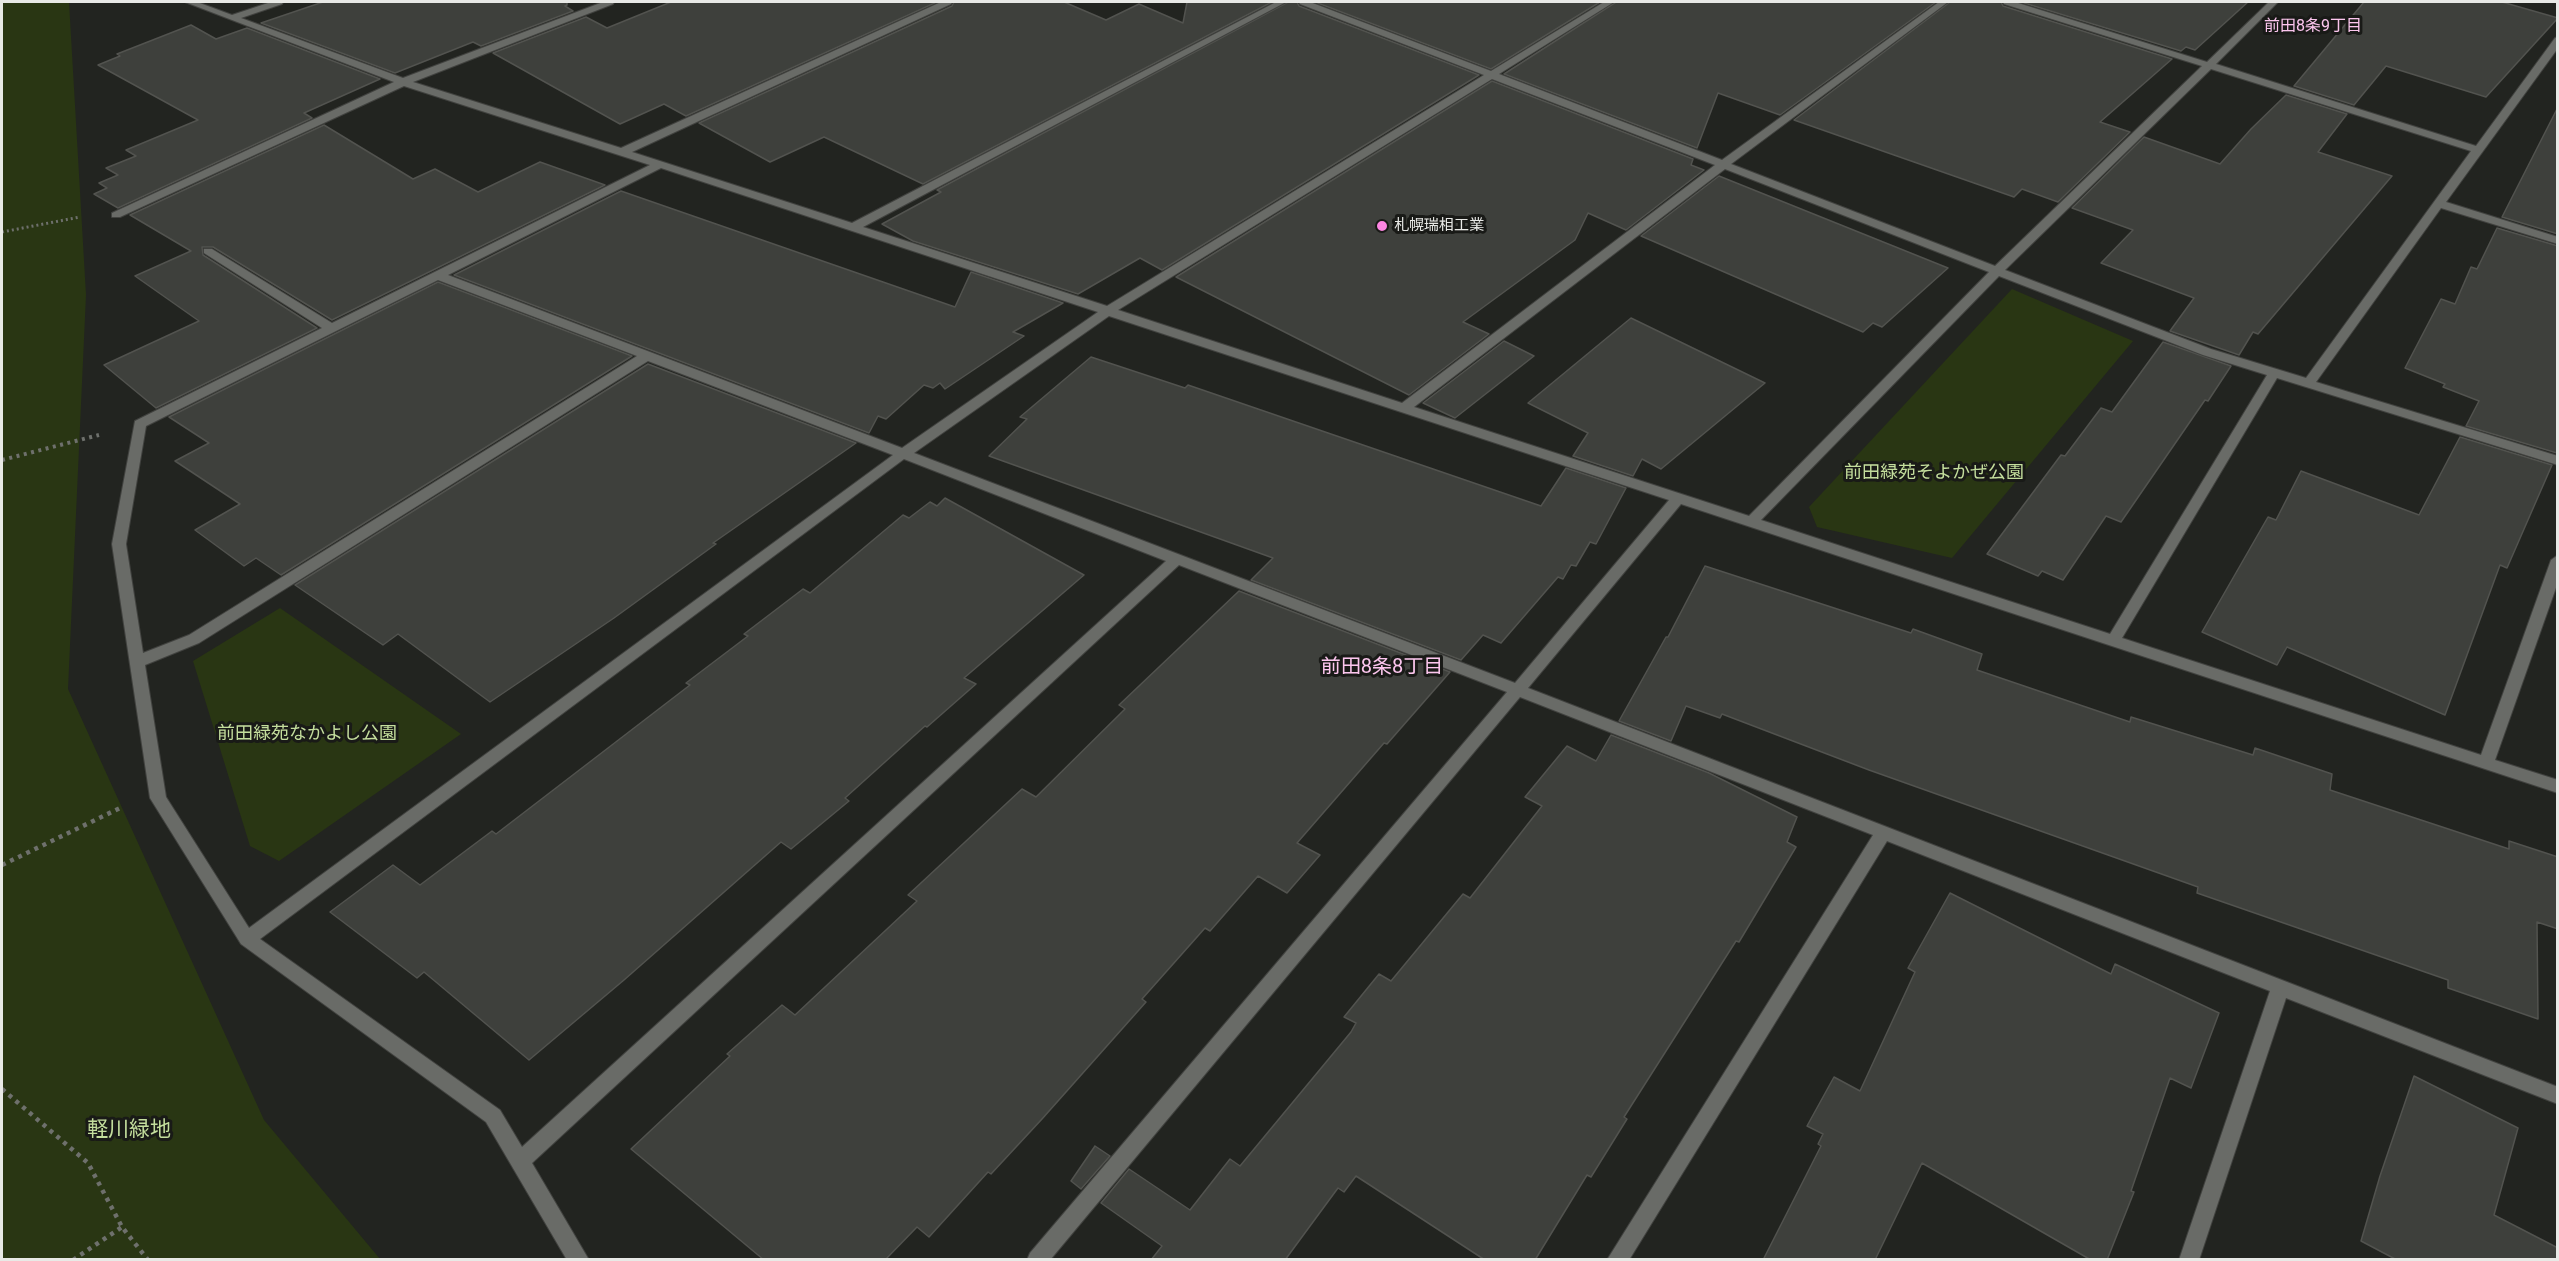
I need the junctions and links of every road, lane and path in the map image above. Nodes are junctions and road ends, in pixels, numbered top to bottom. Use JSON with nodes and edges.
{"nodes":[{"id":1,"x":190,"y":2,"type":"edge"},
{"id":2,"x":279,"y":2,"type":"edge"},
{"id":3,"x":610,"y":2,"type":"edge"},
{"id":4,"x":948,"y":2,"type":"edge"},
{"id":5,"x":1282,"y":2,"type":"edge"},
{"id":6,"x":1303,"y":2,"type":"edge"},
{"id":7,"x":1610,"y":2,"type":"edge"},
{"id":8,"x":1944,"y":2,"type":"edge"},
{"id":9,"x":2007,"y":2,"type":"edge"},
{"id":10,"x":2274,"y":2,"type":"edge"},
{"id":11,"x":232,"y":18,"type":"junction"},
{"id":12,"x":2558,"y":40,"type":"edge"},
{"id":13,"x":2209,"y":64,"type":"junction"},
{"id":14,"x":1491,"y":75,"type":"junction"},
{"id":15,"x":404,"y":82,"type":"junction"},
{"id":16,"x":2478,"y":150,"type":"junction"},
{"id":17,"x":622,"y":152,"type":"junction"},
{"id":18,"x":660,"y":164,"type":"junction"},
{"id":19,"x":1723,"y":165,"type":"junction"},
{"id":20,"x":2439,"y":204,"type":"junction"},
{"id":21,"x":133,"y":207,"type":"junction"},
{"id":22,"x":116,"y":215,"type":"dead end"},
{"id":23,"x":854,"y":227,"type":"junction"},
{"id":24,"x":2,"y":232,"type":"edge"},
{"id":25,"x":2558,"y":241,"type":"edge"},
{"id":26,"x":208,"y":251,"type":"dead end"},
{"id":27,"x":1997,"y":271,"type":"junction"},
{"id":28,"x":437,"y":275,"type":"junction"},
{"id":29,"x":1108,"y":311,"type":"junction"},
{"id":30,"x":331,"y":328,"type":"junction"},
{"id":31,"x":647,"y":356,"type":"junction"},
{"id":32,"x":2274,"y":373,"type":"junction"},
{"id":33,"x":2308,"y":384,"type":"junction"},
{"id":34,"x":1404,"y":408,"type":"junction"},
{"id":35,"x":140,"y":424,"type":"junction"},
{"id":36,"x":903,"y":454,"type":"junction"},
{"id":37,"x":2,"y":460,"type":"edge"},
{"id":38,"x":2558,"y":461,"type":"edge"},
{"id":39,"x":1679,"y":498,"type":"junction"},
{"id":40,"x":1751,"y":522,"type":"junction"},
{"id":41,"x":1177,"y":559,"type":"junction"},
{"id":42,"x":2558,"y":560,"type":"edge"},
{"id":43,"x":2113,"y":640,"type":"junction"},
{"id":44,"x":137,"y":662,"type":"junction"},
{"id":45,"x":1518,"y":690,"type":"junction"},
{"id":46,"x":2486,"y":763,"type":"junction"},
{"id":47,"x":2558,"y":787,"type":"edge"},
{"id":48,"x":157,"y":791,"type":"junction"},
{"id":49,"x":1883,"y":833,"type":"junction"},
{"id":50,"x":2,"y":865,"type":"edge"},
{"id":51,"x":247,"y":939,"type":"junction"},
{"id":52,"x":2280,"y":988,"type":"junction"},
{"id":53,"x":2,"y":1089,"type":"edge"},
{"id":54,"x":2558,"y":1096,"type":"edge"},
{"id":55,"x":519,"y":1161,"type":"junction"},
{"id":56,"x":122,"y":1227,"type":"junction"},
{"id":57,"x":73,"y":1260,"type":"edge"},
{"id":58,"x":148,"y":1260,"type":"edge"},
{"id":59,"x":579,"y":1260,"type":"edge"},
{"id":60,"x":1037,"y":1260,"type":"edge"},
{"id":61,"x":1617,"y":1260,"type":"edge"},
{"id":62,"x":2189,"y":1260,"type":"edge"}],
"edges":[{"from":1,"to":11,"type":"street"},
{"from":2,"to":11,"type":"street"},
{"from":3,"to":15,"type":"street"},
{"from":4,"to":17,"type":"street"},
{"from":5,"to":23,"type":"street"},
{"from":6,"to":14,"type":"street"},
{"from":7,"to":14,"type":"street"},
{"from":8,"to":19,"type":"street"},
{"from":9,"to":13,"type":"street"},
{"from":10,"to":13,"type":"street"},
{"from":11,"to":15,"type":"street"},
{"from":12,"to":16,"type":"street"},
{"from":13,"to":16,"type":"street"},
{"from":13,"to":27,"type":"street"},
{"from":14,"to":19,"type":"street"},
{"from":14,"to":29,"type":"street"},
{"from":15,"to":17,"type":"street"},
{"from":15,"to":21,"type":"street"},
{"from":16,"to":20,"type":"street"},
{"from":17,"to":18,"type":"street"},
{"from":18,"to":23,"type":"street"},
{"from":18,"to":28,"type":"street"},
{"from":19,"to":27,"type":"street"},
{"from":19,"to":34,"type":"street"},
{"from":20,"to":25,"type":"street"},
{"from":20,"to":33,"type":"street"},
{"from":21,"to":22,"type":"street"},
{"from":21,"to":24,"type":"path"},
{"from":23,"to":29,"type":"street"},
{"from":26,"to":30,"type":"street"},
{"from":27,"to":32,"type":"street"},
{"from":27,"to":40,"type":"street"},
{"from":28,"to":30,"type":"street"},
{"from":28,"to":31,"type":"street"},
{"from":29,"to":34,"type":"street"},
{"from":29,"to":36,"type":"street"},
{"from":30,"to":35,"type":"street"},
{"from":31,"to":36,"type":"street"},
{"from":31,"to":44,"type":"street"},
{"from":32,"to":33,"type":"street"},
{"from":32,"to":43,"type":"street"},
{"from":33,"to":38,"type":"street"},
{"from":34,"to":39,"type":"street"},
{"from":35,"to":37,"type":"path"},
{"from":35,"to":44,"type":"street"},
{"from":36,"to":41,"type":"street"},
{"from":36,"to":51,"type":"street"},
{"from":39,"to":40,"type":"street"},
{"from":39,"to":45,"type":"street"},
{"from":40,"to":43,"type":"street"},
{"from":41,"to":45,"type":"street"},
{"from":41,"to":55,"type":"street"},
{"from":42,"to":46,"type":"street"},
{"from":43,"to":46,"type":"street"},
{"from":44,"to":48,"type":"street"},
{"from":45,"to":49,"type":"street"},
{"from":45,"to":60,"type":"street"},
{"from":46,"to":47,"type":"street"},
{"from":48,"to":50,"type":"path"},
{"from":48,"to":51,"type":"street"},
{"from":49,"to":52,"type":"street"},
{"from":49,"to":61,"type":"street"},
{"from":51,"to":55,"type":"street"},
{"from":52,"to":54,"type":"street"},
{"from":52,"to":62,"type":"street"},
{"from":53,"to":56,"type":"path"},
{"from":55,"to":59,"type":"street"},
{"from":56,"to":57,"type":"path"},
{"from":56,"to":58,"type":"path"}]}
